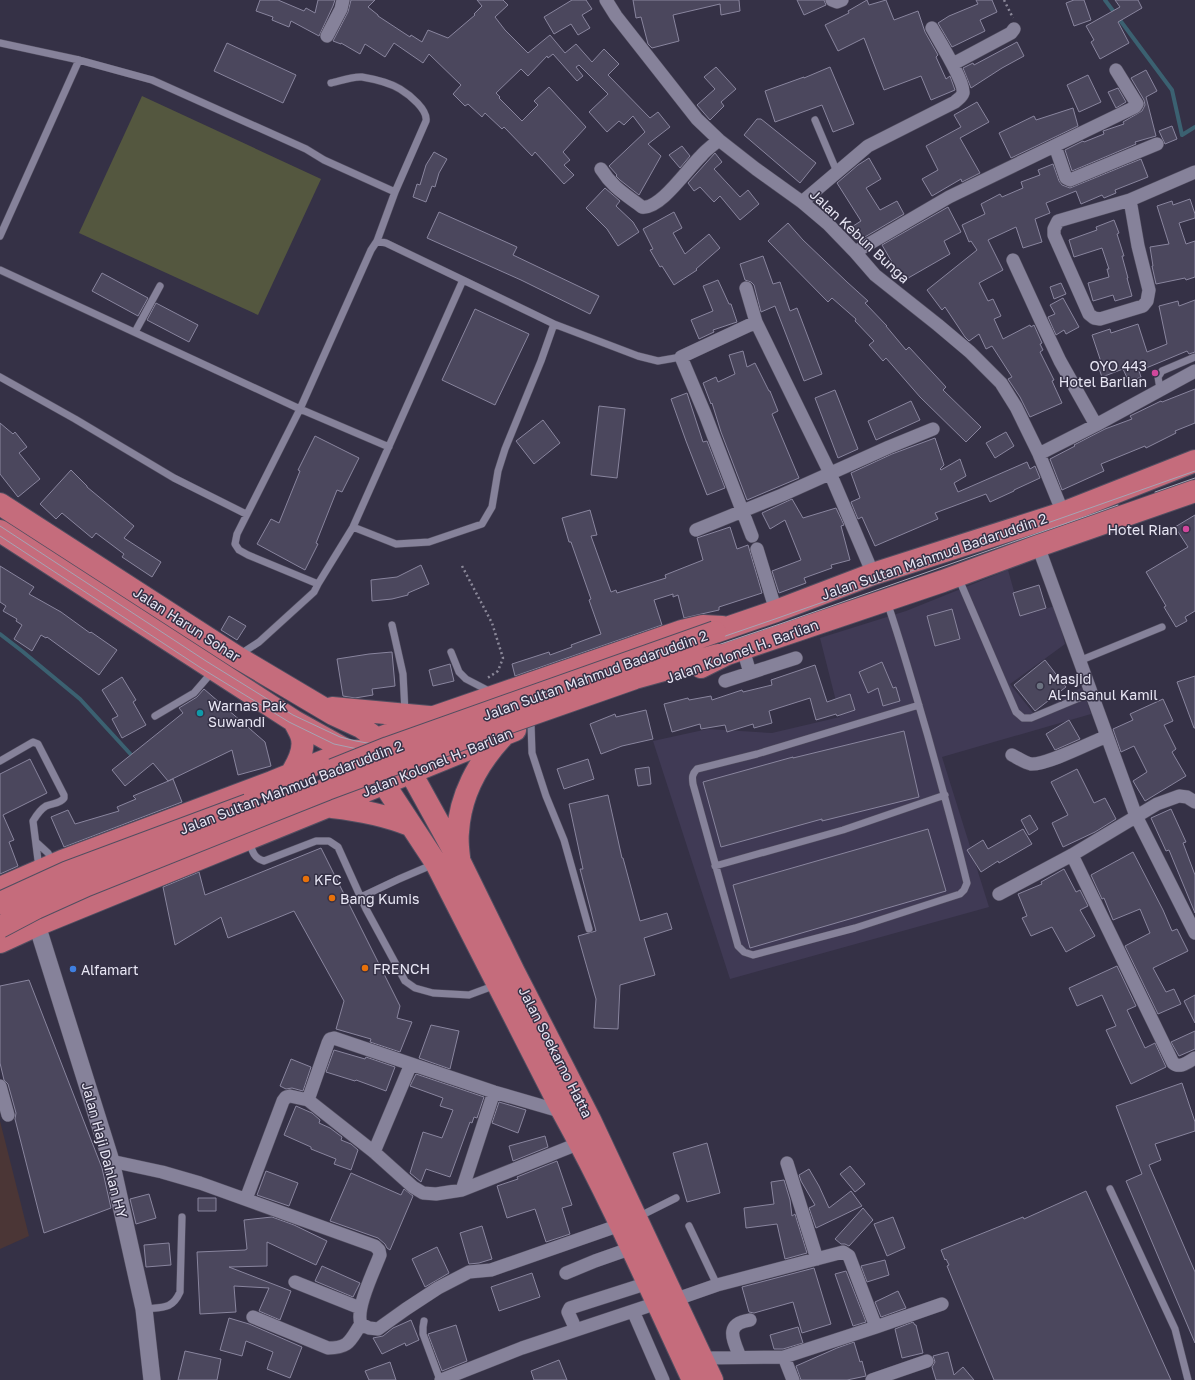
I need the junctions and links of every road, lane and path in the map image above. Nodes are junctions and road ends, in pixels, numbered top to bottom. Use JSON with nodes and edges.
{"nodes":[{"id":1,"x":343,"y":0,"type":"edge"},
{"id":2,"x":606,"y":0,"type":"edge"},
{"id":3,"x":832,"y":0,"type":"edge"},
{"id":4,"x":842,"y":0,"type":"edge"},
{"id":5,"x":1004,"y":0,"type":"edge"},
{"id":6,"x":932,"y":28,"type":"dead end"},
{"id":7,"x":1014,"y":29,"type":"joint"},
{"id":8,"x":327,"y":36,"type":"dead end"},
{"id":9,"x":0,"y":42,"type":"edge"},
{"id":10,"x":79,"y":60,"type":"junction"},
{"id":11,"x":953,"y":64,"type":"junction"},
{"id":12,"x":1116,"y":70,"type":"dead end"},
{"id":13,"x":331,"y":83,"type":"dead end"},
{"id":14,"x":815,"y":120,"type":"dead end"},
{"id":15,"x":720,"y":140,"type":"junction"},
{"id":16,"x":1157,"y":144,"type":"dead end"},
{"id":17,"x":1054,"y":146,"type":"junction"},
{"id":18,"x":601,"y":169,"type":"dead end"},
{"id":19,"x":837,"y":172,"type":"junction"},
{"id":20,"x":1195,"y":172,"type":"edge"},
{"id":21,"x":394,"y":192,"type":"junction"},
{"id":22,"x":1130,"y":200,"type":"junction"},
{"id":23,"x":802,"y":202,"type":"junction"},
{"id":24,"x":0,"y":236,"type":"edge"},
{"id":25,"x":377,"y":241,"type":"junction"},
{"id":26,"x":856,"y":252,"type":"junction"},
{"id":27,"x":1013,"y":260,"type":"dead end"},
{"id":28,"x":0,"y":270,"type":"edge"},
{"id":29,"x":463,"y":280,"type":"junction"},
{"id":30,"x":160,"y":286,"type":"dead end"},
{"id":31,"x":746,"y":288,"type":"dead end"},
{"id":32,"x":756,"y":322,"type":"junction"},
{"id":33,"x":554,"y":324,"type":"junction"},
{"id":34,"x":135,"y":332,"type":"junction"},
{"id":35,"x":681,"y":357,"type":"junction"},
{"id":36,"x":1195,"y":357,"type":"edge"},
{"id":37,"x":1195,"y":371,"type":"edge"},
{"id":38,"x":0,"y":377,"type":"edge"},
{"id":39,"x":1160,"y":389,"type":"junction"},
{"id":40,"x":300,"y":409,"type":"junction"},
{"id":41,"x":1096,"y":425,"type":"junction"},
{"id":42,"x":933,"y":429,"type":"dead end"},
{"id":43,"x":389,"y":447,"type":"junction"},
{"id":44,"x":1039,"y":454,"type":"junction"},
{"id":45,"x":1195,"y":461,"type":"edge"},
{"id":46,"x":830,"y":474,"type":"junction"},
{"id":47,"x":1195,"y":491,"type":"edge"},
{"id":48,"x":0,"y":504,"type":"edge"},
{"id":49,"x":743,"y":511,"type":"junction"},
{"id":50,"x":1063,"y":513,"type":"junction"},
{"id":51,"x":246,"y":514,"type":"junction"},
{"id":52,"x":353,"y":527,"type":"junction"},
{"id":53,"x":696,"y":530,"type":"dead end"},
{"id":54,"x":0,"y":531,"type":"edge"},
{"id":55,"x":752,"y":536,"type":"dead end"},
{"id":56,"x":1038,"y":546,"type":"junction"},
{"id":57,"x":756,"y":549,"type":"dead end"},
{"id":58,"x":462,"y":566,"type":"dead end"},
{"id":59,"x":873,"y":574,"type":"junction"},
{"id":60,"x":958,"y":575,"type":"junction"},
{"id":61,"x":318,"y":584,"type":"junction"},
{"id":62,"x":886,"y":599,"type":"junction"},
{"id":63,"x":776,"y":611,"type":"junction"},
{"id":64,"x":392,"y":625,"type":"dead end"},
{"id":65,"x":1162,"y":627,"type":"dead end"},
{"id":66,"x":720,"y":630,"type":"junction"},
{"id":67,"x":451,"y":652,"type":"dead end"},
{"id":68,"x":729,"y":653,"type":"junction"},
{"id":69,"x":237,"y":657,"type":"junction"},
{"id":70,"x":796,"y":658,"type":"dead end"},
{"id":71,"x":1079,"y":660,"type":"junction"},
{"id":72,"x":214,"y":670,"type":"junction"},
{"id":73,"x":750,"y":673,"type":"junction"},
{"id":74,"x":725,"y":681,"type":"dead end"},
{"id":75,"x":487,"y":690,"type":"junction"},
{"id":76,"x":1091,"y":693,"type":"junction"},
{"id":77,"x":919,"y":705,"type":"junction"},
{"id":78,"x":321,"y":707,"type":"junction"},
{"id":79,"x":405,"y":714,"type":"junction"},
{"id":80,"x":156,"y":716,"type":"dead end"},
{"id":81,"x":434,"y":717,"type":"junction"},
{"id":82,"x":294,"y":721,"type":"junction"},
{"id":83,"x":531,"y":724,"type":"junction"},
{"id":84,"x":506,"y":734,"type":"junction"},
{"id":85,"x":1106,"y":736,"type":"junction"},
{"id":86,"x":376,"y":747,"type":"junction"},
{"id":87,"x":348,"y":751,"type":"junction"},
{"id":88,"x":1012,"y":755,"type":"dead end"},
{"id":89,"x":448,"y":757,"type":"junction"},
{"id":90,"x":0,"y":761,"type":"edge"},
{"id":91,"x":411,"y":773,"type":"junction"},
{"id":92,"x":281,"y":778,"type":"junction"},
{"id":93,"x":384,"y":784,"type":"junction"},
{"id":94,"x":945,"y":795,"type":"junction"},
{"id":95,"x":1195,"y":802,"type":"edge"},
{"id":96,"x":329,"y":807,"type":"junction"},
{"id":97,"x":1136,"y":816,"type":"junction"},
{"id":98,"x":292,"y":821,"type":"junction"},
{"id":99,"x":410,"y":825,"type":"junction"},
{"id":100,"x":249,"y":839,"type":"junction"},
{"id":101,"x":36,"y":842,"type":"junction"},
{"id":102,"x":1072,"y":855,"type":"junction"},
{"id":103,"x":459,"y":860,"type":"junction"},
{"id":104,"x":436,"y":863,"type":"junction"},
{"id":105,"x":715,"y":866,"type":"junction"},
{"id":106,"x":47,"y":867,"type":"junction"},
{"id":107,"x":0,"y":888,"type":"edge"},
{"id":108,"x":999,"y":894,"type":"dead end"},
{"id":109,"x":361,"y":897,"type":"junction"},
{"id":110,"x":0,"y":903,"type":"edge"},
{"id":111,"x":37,"y":925,"type":"junction"},
{"id":112,"x":0,"y":927,"type":"edge"},
{"id":113,"x":589,"y":929,"type":"dead end"},
{"id":114,"x":1195,"y":933,"type":"edge"},
{"id":115,"x":0,"y":942,"type":"edge"},
{"id":116,"x":498,"y":984,"type":"junction"},
{"id":117,"x":1195,"y":1058,"type":"edge"},
{"id":118,"x":411,"y":1064,"type":"junction"},
{"id":119,"x":0,"y":1086,"type":"edge"},
{"id":120,"x":494,"y":1092,"type":"junction"},
{"id":121,"x":308,"y":1100,"type":"junction"},
{"id":122,"x":563,"y":1112,"type":"junction"},
{"id":123,"x":8,"y":1115,"type":"dead end"},
{"id":124,"x":580,"y":1143,"type":"junction"},
{"id":125,"x":374,"y":1152,"type":"junction"},
{"id":126,"x":111,"y":1161,"type":"junction"},
{"id":127,"x":787,"y":1163,"type":"dead end"},
{"id":128,"x":1110,"y":1188,"type":"dead end"},
{"id":129,"x":462,"y":1190,"type":"junction"},
{"id":130,"x":676,"y":1198,"type":"dead end"},
{"id":131,"x":246,"y":1199,"type":"junction"},
{"id":132,"x":182,"y":1217,"type":"dead end"},
{"id":133,"x":628,"y":1222,"type":"junction"},
{"id":134,"x":689,"y":1226,"type":"dead end"},
{"id":135,"x":632,"y":1248,"type":"junction"},
{"id":136,"x":817,"y":1259,"type":"junction"},
{"id":137,"x":566,"y":1273,"type":"dead end"},
{"id":138,"x":295,"y":1282,"type":"dead end"},
{"id":139,"x":716,"y":1285,"type":"junction"},
{"id":140,"x":660,"y":1295,"type":"junction"},
{"id":141,"x":942,"y":1304,"type":"dead end"},
{"id":142,"x":360,"y":1308,"type":"junction"},
{"id":143,"x":144,"y":1309,"type":"junction"},
{"id":144,"x":633,"y":1311,"type":"junction"},
{"id":145,"x":253,"y":1317,"type":"dead end"},
{"id":146,"x":750,"y":1320,"type":"dead end"},
{"id":147,"x":424,"y":1321,"type":"dead end"},
{"id":148,"x":573,"y":1323,"type":"dead end"},
{"id":149,"x":361,"y":1324,"type":"junction"},
{"id":150,"x":876,"y":1327,"type":"junction"},
{"id":151,"x":740,"y":1357,"type":"junction"},
{"id":152,"x":784,"y":1357,"type":"junction"},
{"id":153,"x":702,"y":1358,"type":"junction"},
{"id":154,"x":927,"y":1361,"type":"dead end"},
{"id":155,"x":152,"y":1380,"type":"edge"},
{"id":156,"x":441,"y":1380,"type":"edge"},
{"id":157,"x":663,"y":1380,"type":"edge"},
{"id":158,"x":693,"y":1380,"type":"edge"},
{"id":159,"x":712,"y":1380,"type":"edge"},
{"id":160,"x":793,"y":1380,"type":"edge"},
{"id":161,"x":872,"y":1380,"type":"edge"},
{"id":162,"x":1188,"y":1380,"type":"edge"}],
"edges":[{"from":1,"to":8,"type":"street"},
{"from":2,"to":15,"type":"street","name":"Jalan Kebun Bunga"},
{"from":3,"to":4,"type":"street"},
{"from":5,"to":7,"type":"path"},
{"from":6,"to":11,"type":"street"},
{"from":7,"to":11,"type":"street"},
{"from":9,"to":10,"type":"lane"},
{"from":10,"to":21,"type":"lane"},
{"from":10,"to":24,"type":"lane"},
{"from":11,"to":19,"type":"street"},
{"from":12,"to":17,"type":"street"},
{"from":13,"to":21,"type":"lane"},
{"from":14,"to":19,"type":"lane"},
{"from":15,"to":18,"type":"street"},
{"from":15,"to":23,"type":"street","name":"Jalan Kebun Bunga"},
{"from":16,"to":17,"type":"street"},
{"from":17,"to":26,"type":"street"},
{"from":19,"to":23,"type":"street"},
{"from":20,"to":22,"type":"street"},
{"from":21,"to":25,"type":"lane"},
{"from":22,"to":22,"type":"street"},
{"from":23,"to":26,"type":"street","name":"Jalan Kebun Bunga"},
{"from":25,"to":29,"type":"lane"},
{"from":25,"to":40,"type":"lane"},
{"from":26,"to":44,"type":"street","name":"Jalan Kebun Bunga"},
{"from":27,"to":41,"type":"street"},
{"from":28,"to":34,"type":"lane"},
{"from":29,"to":33,"type":"lane"},
{"from":29,"to":43,"type":"lane"},
{"from":30,"to":34,"type":"lane"},
{"from":31,"to":32,"type":"street"},
{"from":32,"to":35,"type":"street"},
{"from":32,"to":46,"type":"street"},
{"from":33,"to":35,"type":"lane"},
{"from":33,"to":52,"type":"lane"},
{"from":34,"to":40,"type":"lane"},
{"from":35,"to":49,"type":"street"},
{"from":36,"to":39,"type":"lane"},
{"from":37,"to":39,"type":"street"},
{"from":38,"to":51,"type":"lane"},
{"from":39,"to":41,"type":"street"},
{"from":40,"to":43,"type":"lane"},
{"from":40,"to":51,"type":"lane"},
{"from":41,"to":44,"type":"street"},
{"from":42,"to":46,"type":"street"},
{"from":43,"to":52,"type":"lane"},
{"from":44,"to":50,"type":"street","name":"Jalan Kebun Bunga"},
{"from":45,"to":50,"type":"highway","name":"Jalan Sultan Mahmud Badaruddin 2"},
{"from":46,"to":49,"type":"street"},
{"from":46,"to":59,"type":"street"},
{"from":47,"to":56,"type":"highway","name":"Jalan Kolonel H. Barlian"},
{"from":48,"to":69,"type":"highway","name":"Jalan Harun Sohar"},
{"from":49,"to":53,"type":"street"},
{"from":49,"to":55,"type":"street"},
{"from":50,"to":59,"type":"highway","name":"Jalan Sultan Mahmud Badaruddin 2"},
{"from":51,"to":61,"type":"lane"},
{"from":52,"to":61,"type":"lane"},
{"from":54,"to":72,"type":"highway","name":"Jalan Harun Sohar"},
{"from":56,"to":60,"type":"highway","name":"Jalan Kolonel H. Barlian"},
{"from":56,"to":71,"type":"street"},
{"from":57,"to":63,"type":"street"},
{"from":58,"to":75,"type":"path"},
{"from":59,"to":63,"type":"highway","name":"Jalan Sultan Mahmud Badaruddin 2"},
{"from":60,"to":62,"type":"highway","name":"Jalan Kolonel H. Barlian"},
{"from":60,"to":76,"type":"lane"},
{"from":61,"to":69,"type":"lane"},
{"from":62,"to":68,"type":"highway","name":"Jalan Kolonel H. Barlian"},
{"from":62,"to":77,"type":"lane"},
{"from":63,"to":66,"type":"highway","name":"Jalan Sultan Mahmud Badaruddin 2"},
{"from":64,"to":79,"type":"lane"},
{"from":65,"to":71,"type":"lane"},
{"from":66,"to":75,"type":"highway","name":"Jalan Kolonel H. Barlian"},
{"from":66,"to":110,"type":"highway","name":"Jalan Sultan Mahmud Badaruddin 2","bridge":true},
{"from":67,"to":75,"type":"lane"},
{"from":68,"to":73,"type":"street"},
{"from":68,"to":83,"type":"highway","name":"Jalan Kolonel H. Barlian"},
{"from":68,"to":112,"type":"highway","name":"Jalan Sultan Mahmud Badaruddin 2","bridge":true},
{"from":69,"to":78,"type":"highway","name":"Jalan Harun Sohar"},
{"from":70,"to":73,"type":"street"},
{"from":71,"to":76,"type":"street"},
{"from":72,"to":80,"type":"lane"},
{"from":72,"to":82,"type":"highway","name":"Jalan Harun Sohar"},
{"from":73,"to":74,"type":"street"},
{"from":75,"to":81,"type":"highway","name":"Jalan Kolonel H. Barlian"},
{"from":76,"to":85,"type":"street"},
{"from":77,"to":94,"type":"lane"},
{"from":77,"to":105,"type":"lane"},
{"from":78,"to":79,"type":"highway"},
{"from":78,"to":86,"type":"highway","name":"Jalan Harun Sohar"},
{"from":79,"to":81,"type":"highway"},
{"from":81,"to":86,"type":"highway","name":"Jalan Kolonel H. Barlian"},
{"from":81,"to":89,"type":"highway"},
{"from":82,"to":87,"type":"highway","name":"Jalan Harun Sohar"},
{"from":82,"to":92,"type":"highway"},
{"from":83,"to":84,"type":"highway","name":"Jalan Kolonel H. Barlian"},
{"from":83,"to":113,"type":"lane"},
{"from":84,"to":89,"type":"highway","name":"Jalan Kolonel H. Barlian"},
{"from":84,"to":103,"type":"highway"},
{"from":85,"to":88,"type":"street"},
{"from":85,"to":97,"type":"street"},
{"from":86,"to":87,"type":"highway"},
{"from":86,"to":91,"type":"highway","name":"Jalan Soekarno Hatta"},
{"from":86,"to":93,"type":"highway"},
{"from":87,"to":92,"type":"highway"},
{"from":87,"to":93,"type":"highway","name":"Jalan Soekarno Hatta"},
{"from":89,"to":91,"type":"highway","name":"Jalan Kolonel H. Barlian"},
{"from":90,"to":101,"type":"lane"},
{"from":91,"to":93,"type":"highway","name":"Jalan Kolonel H. Barlian"},
{"from":91,"to":103,"type":"highway","name":"Jalan Soekarno Hatta"},
{"from":92,"to":98,"type":"highway"},
{"from":92,"to":106,"type":"highway"},
{"from":93,"to":96,"type":"highway","name":"Jalan Kolonel H. Barlian"},
{"from":93,"to":99,"type":"highway","name":"Jalan Soekarno Hatta"},
{"from":94,"to":105,"type":"lane"},
{"from":94,"to":105,"type":"lane"},
{"from":95,"to":97,"type":"street"},
{"from":96,"to":98,"type":"highway","name":"Jalan Kolonel H. Barlian"},
{"from":96,"to":99,"type":"highway"},
{"from":97,"to":102,"type":"street"},
{"from":97,"to":114,"type":"street"},
{"from":98,"to":100,"type":"highway","name":"Jalan Kolonel H. Barlian"},
{"from":99,"to":104,"type":"highway","name":"Jalan Soekarno Hatta"},
{"from":100,"to":109,"type":"lane"},
{"from":100,"to":111,"type":"highway","name":"Jalan Kolonel H. Barlian"},
{"from":101,"to":106,"type":"lane"},
{"from":101,"to":106,"type":"lane"},
{"from":102,"to":108,"type":"street"},
{"from":102,"to":117,"type":"street"},
{"from":103,"to":133,"type":"highway","name":"Jalan Soekarno Hatta"},
{"from":104,"to":109,"type":"lane"},
{"from":104,"to":116,"type":"highway","name":"Jalan Soekarno Hatta"},
{"from":106,"to":107,"type":"highway"},
{"from":109,"to":116,"type":"lane"},
{"from":111,"to":115,"type":"highway","name":"Jalan Kolonel H. Barlian"},
{"from":111,"to":126,"type":"street","name":"Jalan Haji Dahlan HY"},
{"from":116,"to":122,"type":"highway","name":"Jalan Soekarno Hatta"},
{"from":118,"to":120,"type":"street"},
{"from":118,"to":121,"type":"street"},
{"from":118,"to":125,"type":"street"},
{"from":119,"to":123,"type":"street"},
{"from":120,"to":122,"type":"street"},
{"from":120,"to":129,"type":"street"},
{"from":121,"to":125,"type":"street"},
{"from":121,"to":131,"type":"street"},
{"from":122,"to":124,"type":"highway","name":"Jalan Soekarno Hatta"},
{"from":124,"to":129,"type":"street"},
{"from":124,"to":133,"type":"highway","name":"Jalan Soekarno Hatta"},
{"from":125,"to":129,"type":"street"},
{"from":126,"to":131,"type":"street"},
{"from":126,"to":143,"type":"street","name":"Jalan Haji Dahlan HY"},
{"from":127,"to":136,"type":"street"},
{"from":128,"to":162,"type":"lane"},
{"from":130,"to":133,"type":"lane"},
{"from":131,"to":142,"type":"street"},
{"from":132,"to":143,"type":"lane"},
{"from":133,"to":135,"type":"highway","name":"Jalan Soekarno Hatta"},
{"from":133,"to":140,"type":"highway","name":"Jalan Soekarno Hatta"},
{"from":133,"to":149,"type":"street"},
{"from":134,"to":139,"type":"lane"},
{"from":135,"to":137,"type":"street"},
{"from":135,"to":140,"type":"highway","name":"Jalan Soekarno Hatta"},
{"from":136,"to":139,"type":"street"},
{"from":136,"to":150,"type":"street"},
{"from":138,"to":142,"type":"street"},
{"from":139,"to":140,"type":"street"},
{"from":140,"to":144,"type":"street"},
{"from":140,"to":148,"type":"street"},
{"from":140,"to":153,"type":"highway","name":"Jalan Soekarno Hatta"},
{"from":140,"to":158,"type":"highway","name":"Jalan Soekarno Hatta"},
{"from":141,"to":150,"type":"street"},
{"from":142,"to":149,"type":"street"},
{"from":143,"to":155,"type":"street","name":"Jalan Haji Dahlan HY"},
{"from":144,"to":156,"type":"street"},
{"from":144,"to":157,"type":"street"},
{"from":145,"to":149,"type":"street"},
{"from":146,"to":151,"type":"street"},
{"from":147,"to":156,"type":"lane"},
{"from":150,"to":152,"type":"street"},
{"from":151,"to":152,"type":"street"},
{"from":151,"to":153,"type":"street"},
{"from":152,"to":160,"type":"street"},
{"from":153,"to":159,"type":"highway","name":"Jalan Soekarno Hatta"},
{"from":154,"to":161,"type":"street"}]}
